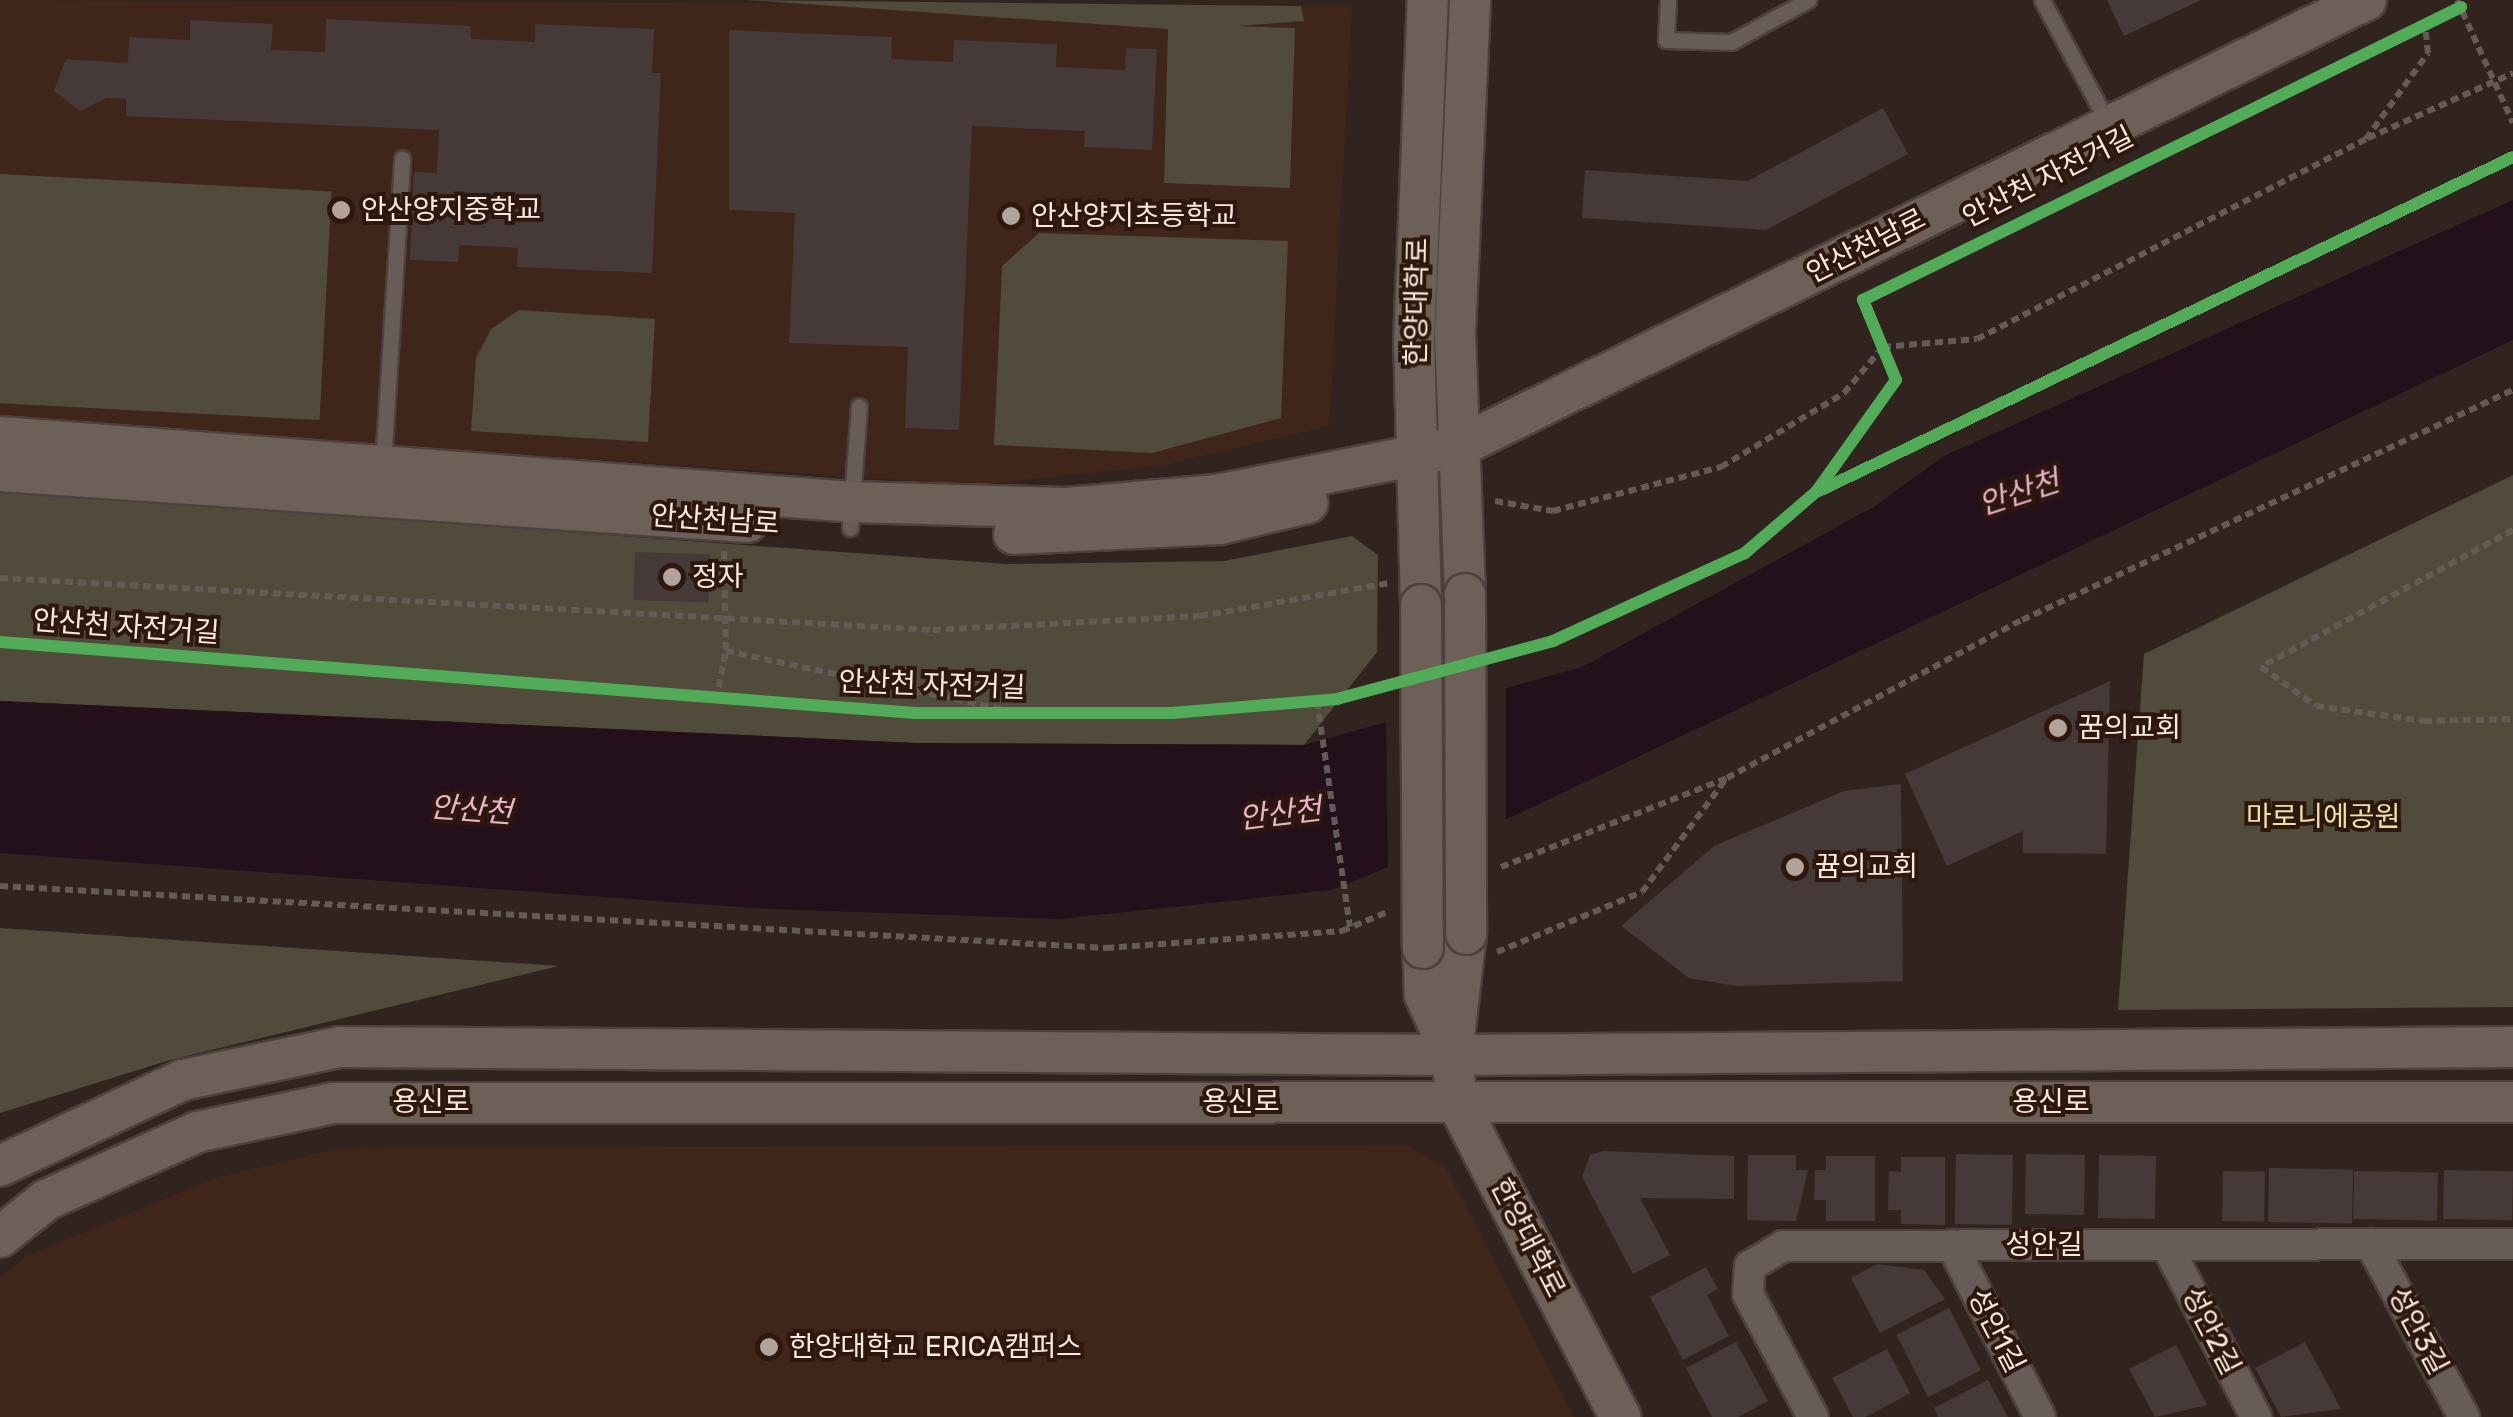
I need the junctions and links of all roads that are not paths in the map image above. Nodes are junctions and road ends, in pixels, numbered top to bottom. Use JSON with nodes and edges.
{"nodes":[{"id":1,"x":1428,"y":0,"type":"edge"},
{"id":2,"x":1470,"y":0,"type":"edge"},
{"id":3,"x":1668,"y":0,"type":"edge"},
{"id":4,"x":1808,"y":0,"type":"edge"},
{"id":5,"x":2042,"y":0,"type":"edge"},
{"id":6,"x":2366,"y":0,"type":"edge"},
{"id":7,"x":2108,"y":123,"type":"junction"},
{"id":8,"x":402,"y":159,"type":"dead end"},
{"id":9,"x":859,"y":406,"type":"dead end"},
{"id":10,"x":0,"y":437,"type":"edge"},
{"id":11,"x":1458,"y":447,"type":"junction"},
{"id":12,"x":1417,"y":456,"type":"junction"},
{"id":13,"x":382,"y":466,"type":"junction"},
{"id":14,"x":0,"y":471,"type":"edge"},
{"id":15,"x":851,"y":515,"type":"junction"},
{"id":16,"x":2513,"y":1047,"type":"edge"},
{"id":17,"x":1452,"y":1055,"type":"junction"},
{"id":18,"x":1457,"y":1102,"type":"junction"},
{"id":19,"x":2513,"y":1102,"type":"edge"},
{"id":20,"x":0,"y":1166,"type":"edge"},
{"id":21,"x":0,"y":1237,"type":"edge"},
{"id":22,"x":2372,"y":1244,"type":"junction"},
{"id":23,"x":2513,"y":1244,"type":"edge"},
{"id":24,"x":1952,"y":1245,"type":"junction"},
{"id":25,"x":2167,"y":1246,"type":"junction"},
{"id":26,"x":1620,"y":1417,"type":"edge"},
{"id":27,"x":1813,"y":1417,"type":"edge"},
{"id":28,"x":2040,"y":1417,"type":"edge"},
{"id":29,"x":2256,"y":1417,"type":"edge"},
{"id":30,"x":2464,"y":1417,"type":"edge"}],
"edges":[{"from":1,"to":12,"type":"street","name":"한양대학로"},
{"from":2,"to":11,"type":"street","name":"한양대학로"},
{"from":3,"to":4,"type":"lane"},
{"from":5,"to":7,"type":"lane"},
{"from":6,"to":7,"type":"street","name":"안산천남로"},
{"from":7,"to":11,"type":"street","name":"안산천남로"},
{"from":8,"to":13,"type":"lane"},
{"from":9,"to":15,"type":"lane"},
{"from":10,"to":13,"type":"street","name":"안산천남로"},
{"from":11,"to":12,"type":"street","name":"안산천남로"},
{"from":11,"to":17,"type":"street","name":"한양대학로","bridge":true},
{"from":12,"to":15,"type":"street","name":"안산천남로"},
{"from":12,"to":17,"type":"street","name":"한양대학로","bridge":true},
{"from":13,"to":15,"type":"street","name":"안산천남로"},
{"from":14,"to":15,"type":"street","name":"안산천남로"},
{"from":16,"to":17,"type":"street","name":"용신로"},
{"from":17,"to":18,"type":"street","name":"한양대학로"},
{"from":17,"to":20,"type":"street","name":"용신로"},
{"from":18,"to":19,"type":"street","name":"용신로"},
{"from":18,"to":21,"type":"street","name":"용신로"},
{"from":18,"to":26,"type":"street","name":"한양대학로"},
{"from":22,"to":23,"type":"street","name":"성안길"},
{"from":22,"to":25,"type":"street","name":"성안길"},
{"from":22,"to":30,"type":"street","name":"성안3길"},
{"from":24,"to":25,"type":"street","name":"성안길"},
{"from":24,"to":27,"type":"street","name":"성안길"},
{"from":24,"to":28,"type":"street","name":"성안1길"},
{"from":25,"to":29,"type":"street","name":"성안2길"}]}
